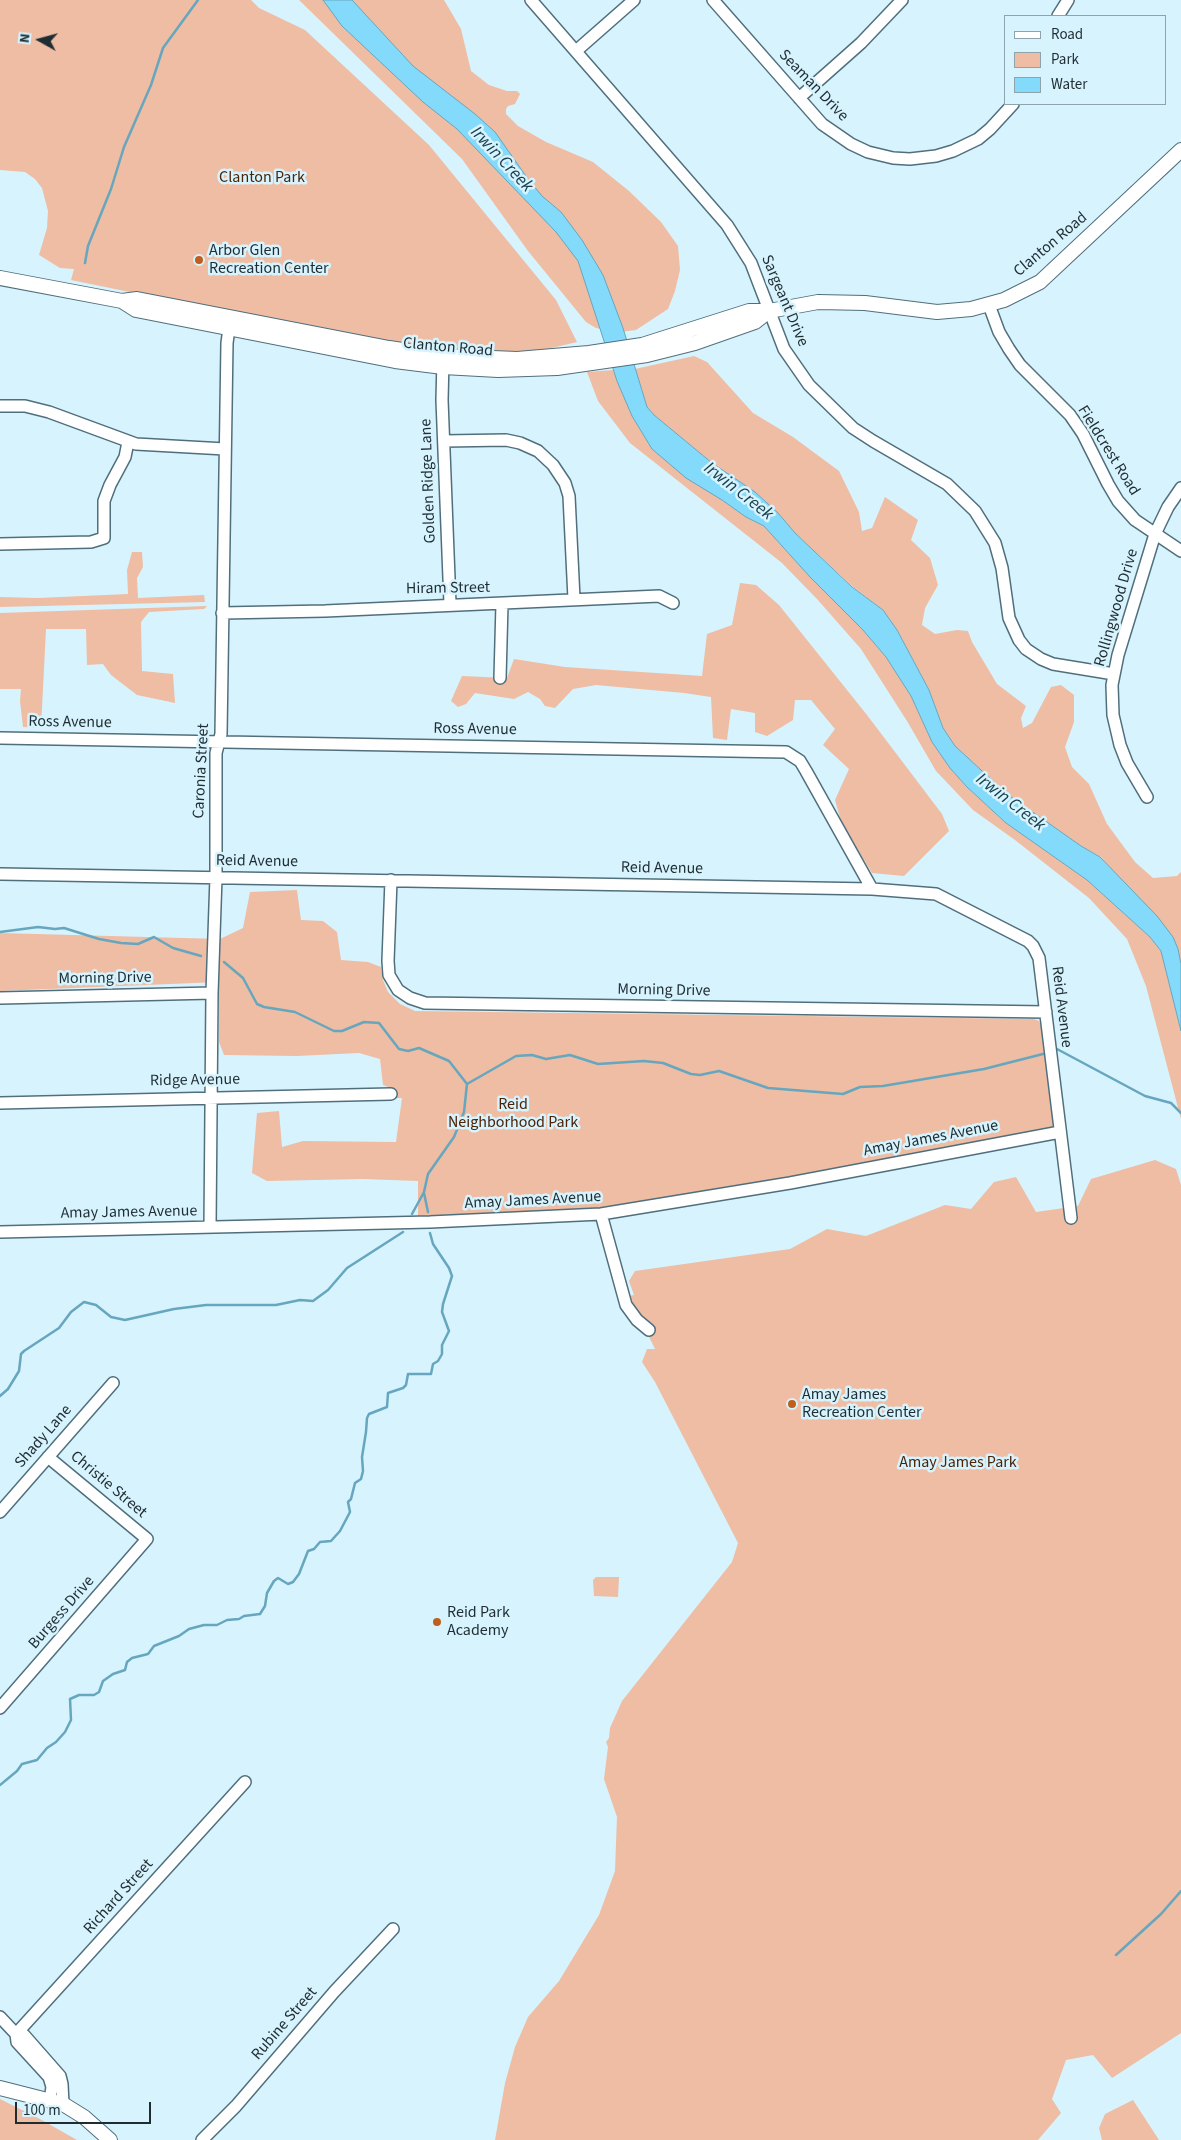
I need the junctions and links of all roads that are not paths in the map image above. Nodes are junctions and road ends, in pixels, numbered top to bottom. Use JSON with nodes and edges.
{"nodes":[{"id":1,"x":531,"y":0,"type":"edge"},
{"id":2,"x":634,"y":0,"type":"edge"},
{"id":3,"x":713,"y":0,"type":"edge"},
{"id":4,"x":902,"y":0,"type":"edge"},
{"id":5,"x":576,"y":52,"type":"junction"},
{"id":6,"x":799,"y":98,"type":"junction"},
{"id":7,"x":1012,"y":105,"type":"edge"},
{"id":8,"x":1181,"y":150,"type":"edge"},
{"id":9,"x":0,"y":278,"type":"edge"},
{"id":10,"x":989,"y":305,"type":"junction"},
{"id":11,"x":769,"y":311,"type":"junction"},
{"id":12,"x":230,"y":323,"type":"junction"},
{"id":13,"x":443,"y":361,"type":"junction"},
{"id":14,"x":0,"y":406,"type":"edge"},
{"id":15,"x":444,"y":441,"type":"junction"},
{"id":16,"x":128,"y":442,"type":"junction"},
{"id":17,"x":225,"y":449,"type":"junction"},
{"id":18,"x":1181,"y":488,"type":"edge"},
{"id":19,"x":1155,"y":534,"type":"junction"},
{"id":20,"x":0,"y":544,"type":"edge"},
{"id":21,"x":1181,"y":551,"type":"edge"},
{"id":22,"x":574,"y":599,"type":"junction"},
{"id":23,"x":673,"y":603,"type":"dead end"},
{"id":24,"x":450,"y":604,"type":"junction"},
{"id":25,"x":502,"y":604,"type":"junction"},
{"id":26,"x":222,"y":613,"type":"junction"},
{"id":27,"x":1114,"y":674,"type":"junction"},
{"id":28,"x":500,"y":678,"type":"dead end"},
{"id":29,"x":0,"y":738,"type":"edge"},
{"id":30,"x":219,"y":742,"type":"junction"},
{"id":31,"x":1147,"y":797,"type":"dead end"},
{"id":32,"x":0,"y":874,"type":"edge"},
{"id":33,"x":216,"y":878,"type":"junction"},
{"id":34,"x":391,"y":880,"type":"junction"},
{"id":35,"x":872,"y":889,"type":"junction"},
{"id":36,"x":212,"y":993,"type":"junction"},
{"id":37,"x":0,"y":998,"type":"edge"},
{"id":38,"x":1046,"y":1012,"type":"junction"},
{"id":39,"x":391,"y":1094,"type":"dead end"},
{"id":40,"x":211,"y":1097,"type":"junction"},
{"id":41,"x":0,"y":1103,"type":"edge"},
{"id":42,"x":1060,"y":1132,"type":"junction"},
{"id":43,"x":601,"y":1214,"type":"junction"},
{"id":44,"x":1071,"y":1218,"type":"dead end"},
{"id":45,"x":210,"y":1227,"type":"junction"},
{"id":46,"x":0,"y":1232,"type":"edge"},
{"id":47,"x":649,"y":1330,"type":"dead end"},
{"id":48,"x":113,"y":1383,"type":"dead end"},
{"id":49,"x":48,"y":1457,"type":"junction"},
{"id":50,"x":0,"y":1512,"type":"edge"},
{"id":51,"x":147,"y":1539,"type":"joint"},
{"id":52,"x":0,"y":1708,"type":"edge"},
{"id":53,"x":245,"y":1782,"type":"dead end"},
{"id":54,"x":393,"y":1929,"type":"dead end"},
{"id":55,"x":0,"y":2017,"type":"edge"},
{"id":56,"x":16,"y":2034,"type":"junction"},
{"id":57,"x":0,"y":2088,"type":"edge"},
{"id":58,"x":57,"y":2102,"type":"junction"},
{"id":59,"x":110,"y":2140,"type":"edge"},
{"id":60,"x":202,"y":2140,"type":"edge"}],
"edges":[{"from":1,"to":5,"type":"street","name":"Sargeant Drive"},
{"from":2,"to":5,"type":"street"},
{"from":3,"to":6,"type":"street","name":"Seaman Drive"},
{"from":4,"to":6,"type":"street"},
{"from":5,"to":11,"type":"street","name":"Sargeant Drive"},
{"from":6,"to":7,"type":"street","name":"Seaman Drive"},
{"from":8,"to":10,"type":"main road","name":"Clanton Road"},
{"from":9,"to":12,"type":"main road","name":"Clanton Road"},
{"from":10,"to":11,"type":"main road","name":"Clanton Road"},
{"from":10,"to":19,"type":"street","name":"Fieldcrest Road"},
{"from":11,"to":13,"type":"main road","name":"Clanton Road"},
{"from":11,"to":27,"type":"street","name":"Sargeant Drive"},
{"from":12,"to":13,"type":"main road","name":"Clanton Road"},
{"from":12,"to":17,"type":"street","name":"Caronia Street"},
{"from":13,"to":15,"type":"street","name":"Golden Ridge Lane"},
{"from":14,"to":16,"type":"street"},
{"from":15,"to":22,"type":"street"},
{"from":15,"to":24,"type":"street","name":"Golden Ridge Lane"},
{"from":16,"to":17,"type":"street"},
{"from":16,"to":20,"type":"street"},
{"from":17,"to":26,"type":"street","name":"Caronia Street"},
{"from":18,"to":19,"type":"street","name":"Rollingwood Drive"},
{"from":19,"to":21,"type":"street","name":"Fieldcrest Road"},
{"from":19,"to":27,"type":"street","name":"Rollingwood Drive"},
{"from":22,"to":23,"type":"street","name":"Hiram Street"},
{"from":22,"to":25,"type":"street","name":"Hiram Street"},
{"from":24,"to":25,"type":"street","name":"Hiram Street"},
{"from":24,"to":26,"type":"street","name":"Hiram Street"},
{"from":25,"to":28,"type":"street"},
{"from":26,"to":30,"type":"street","name":"Caronia Street"},
{"from":27,"to":31,"type":"street","name":"Rollingwood Drive"},
{"from":29,"to":30,"type":"street","name":"Ross Avenue"},
{"from":30,"to":33,"type":"street","name":"Caronia Street"},
{"from":30,"to":35,"type":"street","name":"Ross Avenue"},
{"from":32,"to":33,"type":"street","name":"Reid Avenue"},
{"from":33,"to":34,"type":"street","name":"Reid Avenue"},
{"from":33,"to":36,"type":"street","name":"Caronia Street"},
{"from":34,"to":35,"type":"street","name":"Reid Avenue"},
{"from":34,"to":38,"type":"street","name":"Morning Drive"},
{"from":35,"to":38,"type":"street","name":"Reid Avenue"},
{"from":36,"to":37,"type":"street","name":"Morning Drive"},
{"from":36,"to":40,"type":"street","name":"Caronia Street"},
{"from":38,"to":42,"type":"street","name":"Reid Avenue"},
{"from":39,"to":40,"type":"street","name":"Ridge Avenue"},
{"from":40,"to":41,"type":"street","name":"Ridge Avenue"},
{"from":40,"to":45,"type":"street","name":"Caronia Street"},
{"from":42,"to":43,"type":"street","name":"Amay James Avenue"},
{"from":42,"to":44,"type":"street","name":"Reid Avenue"},
{"from":43,"to":45,"type":"street","name":"Amay James Avenue"},
{"from":43,"to":47,"type":"street"},
{"from":45,"to":46,"type":"street","name":"Amay James Avenue"},
{"from":48,"to":49,"type":"street","name":"Shady Lane"},
{"from":49,"to":50,"type":"street","name":"Shady Lane"},
{"from":49,"to":51,"type":"street","name":"Christie Street"},
{"from":51,"to":52,"type":"street","name":"Burgess Drive"},
{"from":53,"to":56,"type":"street","name":"Richard Street"},
{"from":54,"to":60,"type":"street","name":"Rubine Street"},
{"from":55,"to":56,"type":"street"},
{"from":56,"to":58,"type":"street"},
{"from":57,"to":58,"type":"main road"},
{"from":58,"to":59,"type":"main road"}]}
